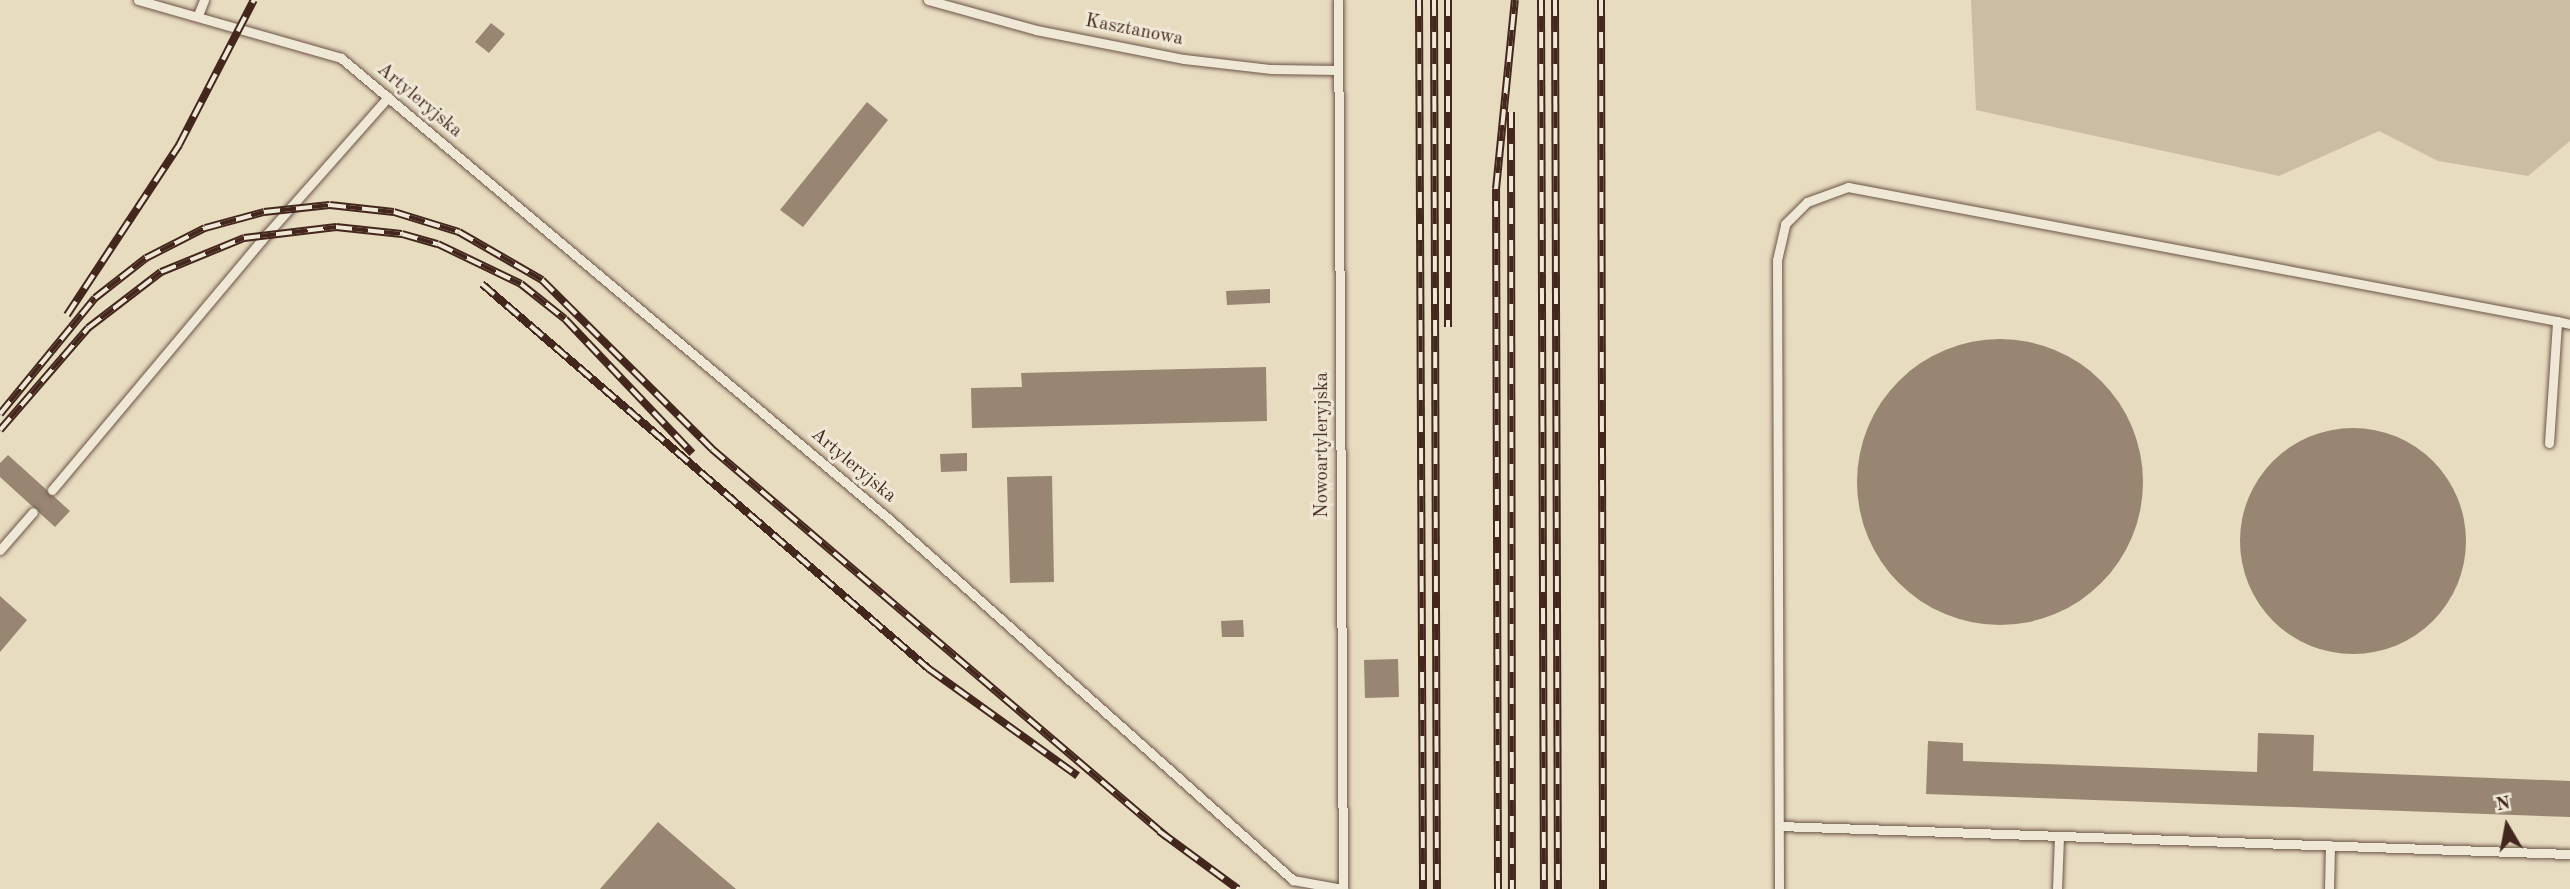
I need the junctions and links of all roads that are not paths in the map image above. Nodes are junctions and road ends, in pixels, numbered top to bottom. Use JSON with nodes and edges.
{"nodes":[{"id":1,"x":138,"y":0,"type":"edge"},
{"id":2,"x":204,"y":0,"type":"edge"},
{"id":3,"x":928,"y":0,"type":"edge"},
{"id":4,"x":1338,"y":0,"type":"edge"},
{"id":5,"x":198,"y":15,"type":"junction"},
{"id":6,"x":1337,"y":70,"type":"junction"},
{"id":7,"x":388,"y":97,"type":"junction"},
{"id":8,"x":2557,"y":321,"type":"junction"},
{"id":9,"x":2570,"y":324,"type":"edge"},
{"id":10,"x":2549,"y":443,"type":"dead end"},
{"id":11,"x":52,"y":489,"type":"dead end"},
{"id":12,"x":33,"y":512,"type":"dead end"},
{"id":13,"x":0,"y":550,"type":"edge"},
{"id":14,"x":1779,"y":826,"type":"junction"},
{"id":15,"x":2059,"y":836,"type":"junction"},
{"id":16,"x":2330,"y":845,"type":"junction"},
{"id":17,"x":2570,"y":854,"type":"edge"},
{"id":18,"x":1293,"y":880,"type":"junction"},
{"id":19,"x":1285,"y":889,"type":"edge"},
{"id":20,"x":1343,"y":889,"type":"edge"},
{"id":21,"x":1779,"y":889,"type":"edge"},
{"id":22,"x":2057,"y":889,"type":"edge"},
{"id":23,"x":2329,"y":889,"type":"edge"}],
"edges":[{"from":1,"to":5,"type":"lane"},
{"from":2,"to":5,"type":"lane"},
{"from":3,"to":6,"type":"lane","name":"Kasztanowa"},
{"from":4,"to":6,"type":"lane","name":"Nowoartyleryjska"},
{"from":5,"to":7,"type":"lane","name":"Artyleryjska"},
{"from":6,"to":20,"type":"lane","name":"Nowoartyleryjska"},
{"from":7,"to":11,"type":"lane"},
{"from":7,"to":18,"type":"lane","name":"Artyleryjska"},
{"from":8,"to":9,"type":"lane"},
{"from":8,"to":10,"type":"lane"},
{"from":8,"to":14,"type":"lane"},
{"from":12,"to":13,"type":"lane"},
{"from":14,"to":15,"type":"lane"},
{"from":14,"to":21,"type":"lane"},
{"from":15,"to":16,"type":"lane"},
{"from":15,"to":22,"type":"lane"},
{"from":16,"to":17,"type":"lane"},
{"from":16,"to":23,"type":"lane"},
{"from":18,"to":19,"type":"lane"},
{"from":18,"to":20,"type":"lane"}]}
